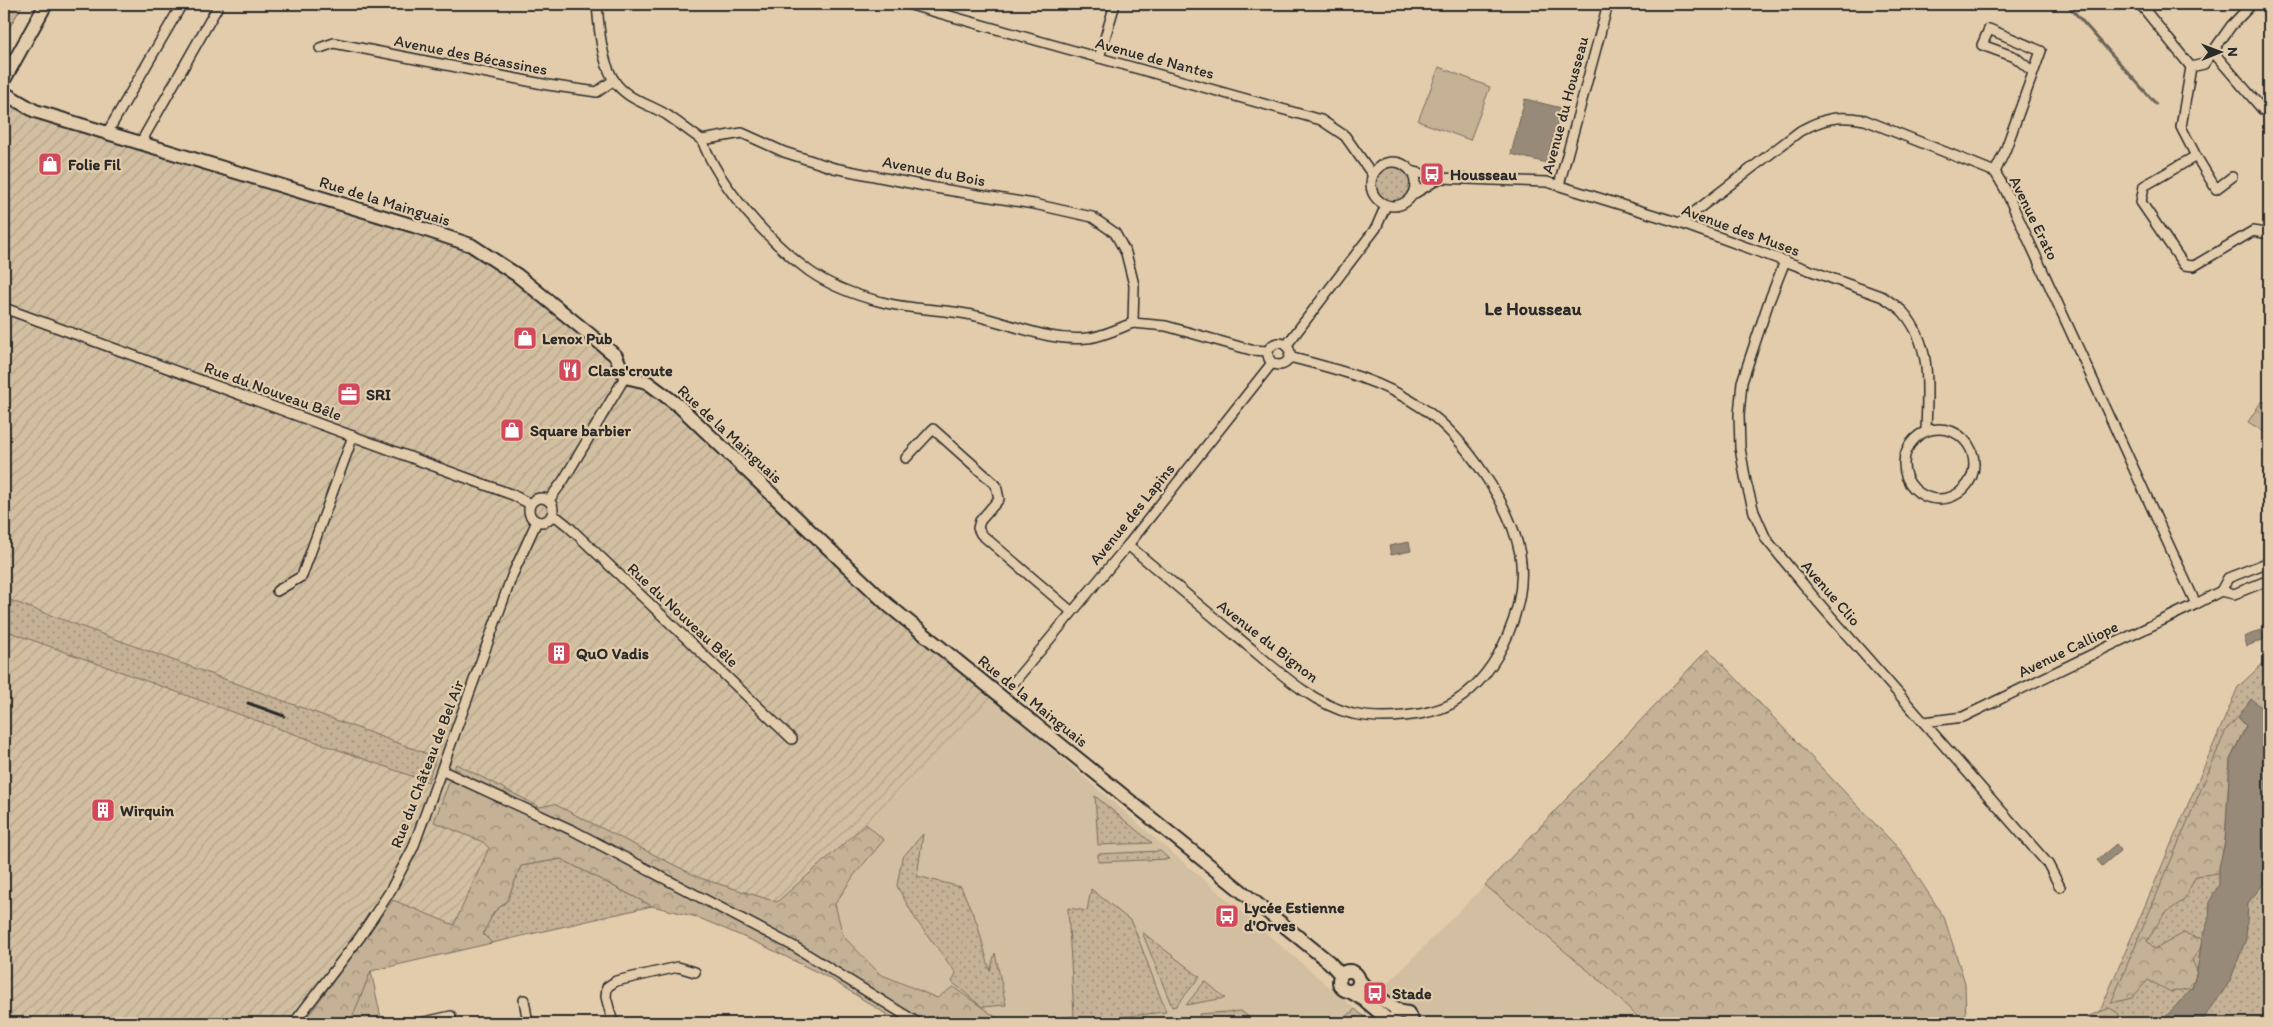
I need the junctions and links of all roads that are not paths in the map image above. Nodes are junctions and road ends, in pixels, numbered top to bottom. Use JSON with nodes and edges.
{"nodes":[{"id":1,"x":46,"y":4,"type":"edge"},
{"id":2,"x":182,"y":4,"type":"edge"},
{"id":3,"x":597,"y":4,"type":"edge"},
{"id":4,"x":906,"y":4,"type":"edge"},
{"id":5,"x":1115,"y":4,"type":"edge"},
{"id":6,"x":1608,"y":4,"type":"edge"},
{"id":7,"x":2140,"y":4,"type":"edge"},
{"id":8,"x":2252,"y":4,"type":"edge"},
{"id":9,"x":217,"y":8,"type":"dead end"},
{"id":10,"x":320,"y":48,"type":"dead end"},
{"id":11,"x":2213,"y":52,"type":"junction"},
{"id":12,"x":1099,"y":58,"type":"junction"},
{"id":13,"x":2191,"y":67,"type":"junction"},
{"id":14,"x":2033,"y":72,"type":"junction"},
{"id":15,"x":4,"y":80,"type":"edge"},
{"id":16,"x":614,"y":80,"type":"junction"},
{"id":17,"x":4,"y":93,"type":"edge"},
{"id":18,"x":2264,"y":110,"type":"dead end"},
{"id":19,"x":108,"y":133,"type":"junction"},
{"id":20,"x":702,"y":140,"type":"junction"},
{"id":21,"x":140,"y":142,"type":"junction"},
{"id":22,"x":2196,"y":156,"type":"junction"},
{"id":23,"x":1411,"y":171,"type":"junction"},
{"id":24,"x":1995,"y":172,"type":"junction"},
{"id":25,"x":1372,"y":174,"type":"junction"},
{"id":26,"x":2232,"y":177,"type":"dead end"},
{"id":27,"x":1440,"y":178,"type":"junction"},
{"id":28,"x":1559,"y":185,"type":"junction"},
{"id":29,"x":1412,"y":195,"type":"junction"},
{"id":30,"x":1386,"y":205,"type":"junction"},
{"id":31,"x":1680,"y":223,"type":"junction"},
{"id":32,"x":2269,"y":234,"type":"edge"},
{"id":33,"x":1786,"y":261,"type":"junction"},
{"id":34,"x":4,"y":308,"type":"edge"},
{"id":35,"x":1133,"y":323,"type":"junction"},
{"id":36,"x":1286,"y":346,"type":"junction"},
{"id":37,"x":1268,"y":351,"type":"junction"},
{"id":38,"x":1289,"y":356,"type":"junction"},
{"id":39,"x":1272,"y":363,"type":"junction"},
{"id":40,"x":625,"y":377,"type":"junction"},
{"id":41,"x":1926,"y":431,"type":"junction"},
{"id":42,"x":353,"y":436,"type":"junction"},
{"id":43,"x":906,"y":458,"type":"dead end"},
{"id":44,"x":549,"y":500,"type":"junction"},
{"id":45,"x":530,"y":504,"type":"junction"},
{"id":46,"x":551,"y":516,"type":"junction"},
{"id":47,"x":537,"y":521,"type":"junction"},
{"id":48,"x":1128,"y":545,"type":"junction"},
{"id":49,"x":2269,"y":562,"type":"edge"},
{"id":50,"x":2269,"y":580,"type":"edge"},
{"id":51,"x":2221,"y":590,"type":"junction"},
{"id":52,"x":277,"y":591,"type":"dead end"},
{"id":53,"x":2196,"y":604,"type":"junction"},
{"id":54,"x":1071,"y":611,"type":"junction"},
{"id":55,"x":1014,"y":682,"type":"dead end"},
{"id":56,"x":1924,"y":722,"type":"junction"},
{"id":57,"x":792,"y":739,"type":"dead end"},
{"id":58,"x":443,"y":771,"type":"junction"},
{"id":59,"x":2060,"y":887,"type":"dead end"},
{"id":60,"x":695,"y":972,"type":"dead end"},
{"id":61,"x":1341,"y":975,"type":"junction"},
{"id":62,"x":1359,"y":980,"type":"junction"},
{"id":63,"x":1349,"y":991,"type":"junction"},
{"id":64,"x":524,"y":1000,"type":"dead end"},
{"id":65,"x":1402,"y":1012,"type":"junction"},
{"id":66,"x":451,"y":1016,"type":"dead end"},
{"id":67,"x":439,"y":1021,"type":"edge"},
{"id":68,"x":294,"y":1023,"type":"edge"},
{"id":69,"x":420,"y":1023,"type":"edge"},
{"id":70,"x":528,"y":1023,"type":"edge"},
{"id":71,"x":613,"y":1023,"type":"edge"},
{"id":72,"x":918,"y":1023,"type":"edge"},
{"id":73,"x":1392,"y":1023,"type":"edge"},
{"id":74,"x":1413,"y":1023,"type":"edge"}],
"edges":[{"from":1,"to":15,"type":"street"},
{"from":2,"to":19,"type":"street"},
{"from":3,"to":16,"type":"street"},
{"from":4,"to":12,"type":"street","name":"Avenue de Nantes"},
{"from":5,"to":12,"type":"street"},
{"from":6,"to":28,"type":"street","name":"Avenue du Housseau"},
{"from":7,"to":13,"type":"street"},
{"from":8,"to":11,"type":"street"},
{"from":9,"to":21,"type":"street"},
{"from":10,"to":16,"type":"street","name":"Avenue des Bécassines"},
{"from":11,"to":13,"type":"street"},
{"from":11,"to":18,"type":"street"},
{"from":12,"to":25,"type":"street","name":"Avenue de Nantes"},
{"from":13,"to":22,"type":"street"},
{"from":14,"to":14,"type":"street"},
{"from":14,"to":24,"type":"street"},
{"from":16,"to":20,"type":"street"},
{"from":17,"to":19,"type":"street","name":"Rue de la Mainguais"},
{"from":19,"to":21,"type":"street","name":"Rue de la Mainguais"},
{"from":20,"to":35,"type":"street"},
{"from":20,"to":35,"type":"street","name":"Avenue du Bois"},
{"from":21,"to":40,"type":"street","name":"Rue de la Mainguais"},
{"from":22,"to":26,"type":"street"},
{"from":22,"to":32,"type":"street"},
{"from":23,"to":25,"type":"street"},
{"from":23,"to":27,"type":"street","name":"Avenue des Muses"},
{"from":23,"to":29,"type":"street"},
{"from":24,"to":31,"type":"street","name":"Avenue Erato"},
{"from":24,"to":53,"type":"street","name":"Avenue Erato"},
{"from":25,"to":30,"type":"street"},
{"from":27,"to":28,"type":"street","name":"Avenue des Muses"},
{"from":27,"to":29,"type":"street"},
{"from":28,"to":31,"type":"street","name":"Avenue des Muses"},
{"from":29,"to":30,"type":"street"},
{"from":30,"to":36,"type":"street"},
{"from":31,"to":33,"type":"street","name":"Avenue des Muses"},
{"from":33,"to":41,"type":"street","name":"Avenue des Muses"},
{"from":33,"to":56,"type":"street","name":"Avenue Clio"},
{"from":34,"to":42,"type":"street","name":"Rue du Nouveau Bêle"},
{"from":35,"to":37,"type":"street"},
{"from":36,"to":37,"type":"street"},
{"from":36,"to":38,"type":"street"},
{"from":37,"to":39,"type":"street"},
{"from":38,"to":39,"type":"street"},
{"from":38,"to":48,"type":"street","name":"Avenue du Bignon"},
{"from":39,"to":48,"type":"street","name":"Avenue des Lapins"},
{"from":40,"to":44,"type":"street"},
{"from":40,"to":61,"type":"street","name":"Rue de la Mainguais"},
{"from":41,"to":41,"type":"street"},
{"from":42,"to":45,"type":"street","name":"Rue du Nouveau Bêle"},
{"from":42,"to":52,"type":"street"},
{"from":43,"to":54,"type":"street"},
{"from":44,"to":45,"type":"street"},
{"from":44,"to":46,"type":"street"},
{"from":45,"to":47,"type":"street"},
{"from":46,"to":47,"type":"street"},
{"from":46,"to":57,"type":"street","name":"Rue du Nouveau Bêle"},
{"from":47,"to":58,"type":"street","name":"Rue du Château de Bel Air"},
{"from":48,"to":54,"type":"street","name":"Avenue des Lapins"},
{"from":49,"to":51,"type":"street","name":"Avenue Calliope"},
{"from":50,"to":51,"type":"street","name":"Avenue Calliope"},
{"from":51,"to":53,"type":"street","name":"Avenue Calliope"},
{"from":53,"to":56,"type":"street","name":"Avenue Calliope"},
{"from":54,"to":55,"type":"street","name":"Avenue des Lapins"},
{"from":56,"to":59,"type":"street","name":"Avenue Clio"},
{"from":58,"to":68,"type":"street","name":"Rue du Château de Bel Air"},
{"from":58,"to":72,"type":"street"},
{"from":60,"to":71,"type":"street"},
{"from":61,"to":62,"type":"street"},
{"from":61,"to":63,"type":"street"},
{"from":62,"to":63,"type":"street"},
{"from":62,"to":65,"type":"street"},
{"from":63,"to":73,"type":"street"},
{"from":64,"to":70,"type":"street"},
{"from":65,"to":73,"type":"street"},
{"from":65,"to":74,"type":"street"},
{"from":66,"to":67,"type":"street"},
{"from":67,"to":69,"type":"street"}]}
